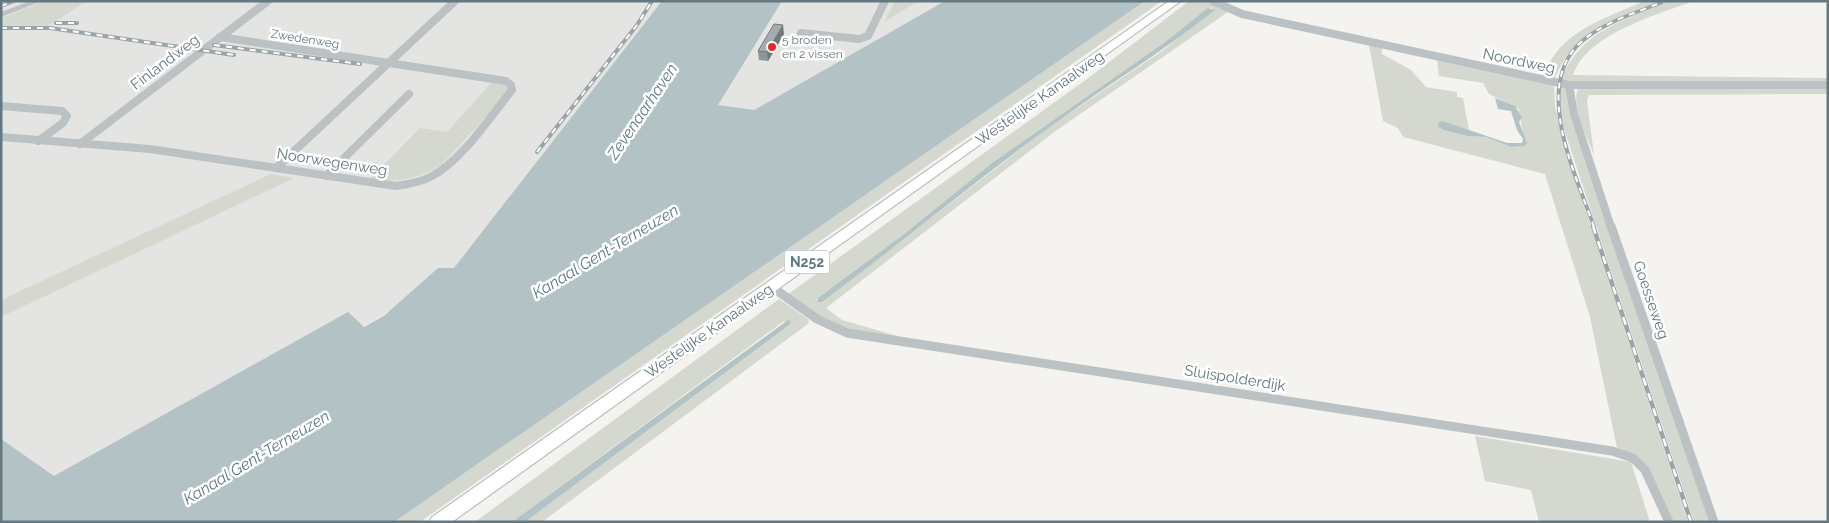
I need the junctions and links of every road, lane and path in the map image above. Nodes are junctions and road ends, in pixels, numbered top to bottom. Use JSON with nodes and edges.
{"nodes":[{"id":1,"x":38,"y":1,"type":"edge"},
{"id":2,"x":268,"y":1,"type":"edge"},
{"id":3,"x":455,"y":1,"type":"edge"},
{"id":4,"x":885,"y":1,"type":"edge"},
{"id":5,"x":1176,"y":1,"type":"edge"},
{"id":6,"x":1213,"y":1,"type":"edge"},
{"id":7,"x":1,"y":15,"type":"edge"},
{"id":8,"x":800,"y":32,"type":"dead end"},
{"id":9,"x":220,"y":38,"type":"junction"},
{"id":10,"x":387,"y":64,"type":"junction"},
{"id":11,"x":1570,"y":85,"type":"junction"},
{"id":12,"x":1828,"y":85,"type":"edge"},
{"id":13,"x":408,"y":94,"type":"dead end"},
{"id":14,"x":1,"y":106,"type":"edge"},
{"id":15,"x":1,"y":137,"type":"edge"},
{"id":16,"x":38,"y":141,"type":"junction"},
{"id":17,"x":80,"y":144,"type":"junction"},
{"id":18,"x":276,"y":168,"type":"junction"},
{"id":19,"x":326,"y":176,"type":"junction"},
{"id":20,"x":772,"y":287,"type":"junction"},
{"id":21,"x":438,"y":522,"type":"edge"},
{"id":22,"x":1669,"y":522,"type":"edge"},
{"id":23,"x":1714,"y":522,"type":"edge"}],
"edges":[{"from":1,"to":7,"type":"street"},
{"from":2,"to":9,"type":"street","name":"Finlandweg"},
{"from":3,"to":10,"type":"street"},
{"from":4,"to":8,"type":"street"},
{"from":5,"to":20,"type":"main road","name":"Westelijke Kanaalweg","number":"N252"},
{"from":6,"to":11,"type":"street","name":"Noordweg"},
{"from":9,"to":10,"type":"street","name":"Zwedenweg"},
{"from":9,"to":17,"type":"street","name":"Finlandweg"},
{"from":10,"to":18,"type":"street"},
{"from":10,"to":19,"type":"street","name":"Noorwegenweg"},
{"from":11,"to":12,"type":"street","name":"Noordweg"},
{"from":11,"to":23,"type":"street","name":"Goesseweg"},
{"from":13,"to":19,"type":"street"},
{"from":14,"to":16,"type":"street"},
{"from":15,"to":16,"type":"street","name":"Noorwegenweg"},
{"from":16,"to":17,"type":"street","name":"Noorwegenweg"},
{"from":17,"to":18,"type":"street","name":"Noorwegenweg"},
{"from":18,"to":19,"type":"street","name":"Noorwegenweg"},
{"from":20,"to":21,"type":"main road","name":"Westelijke Kanaalweg","number":"N252"},
{"from":20,"to":22,"type":"street","name":"Sluispolderdijk"}]}
